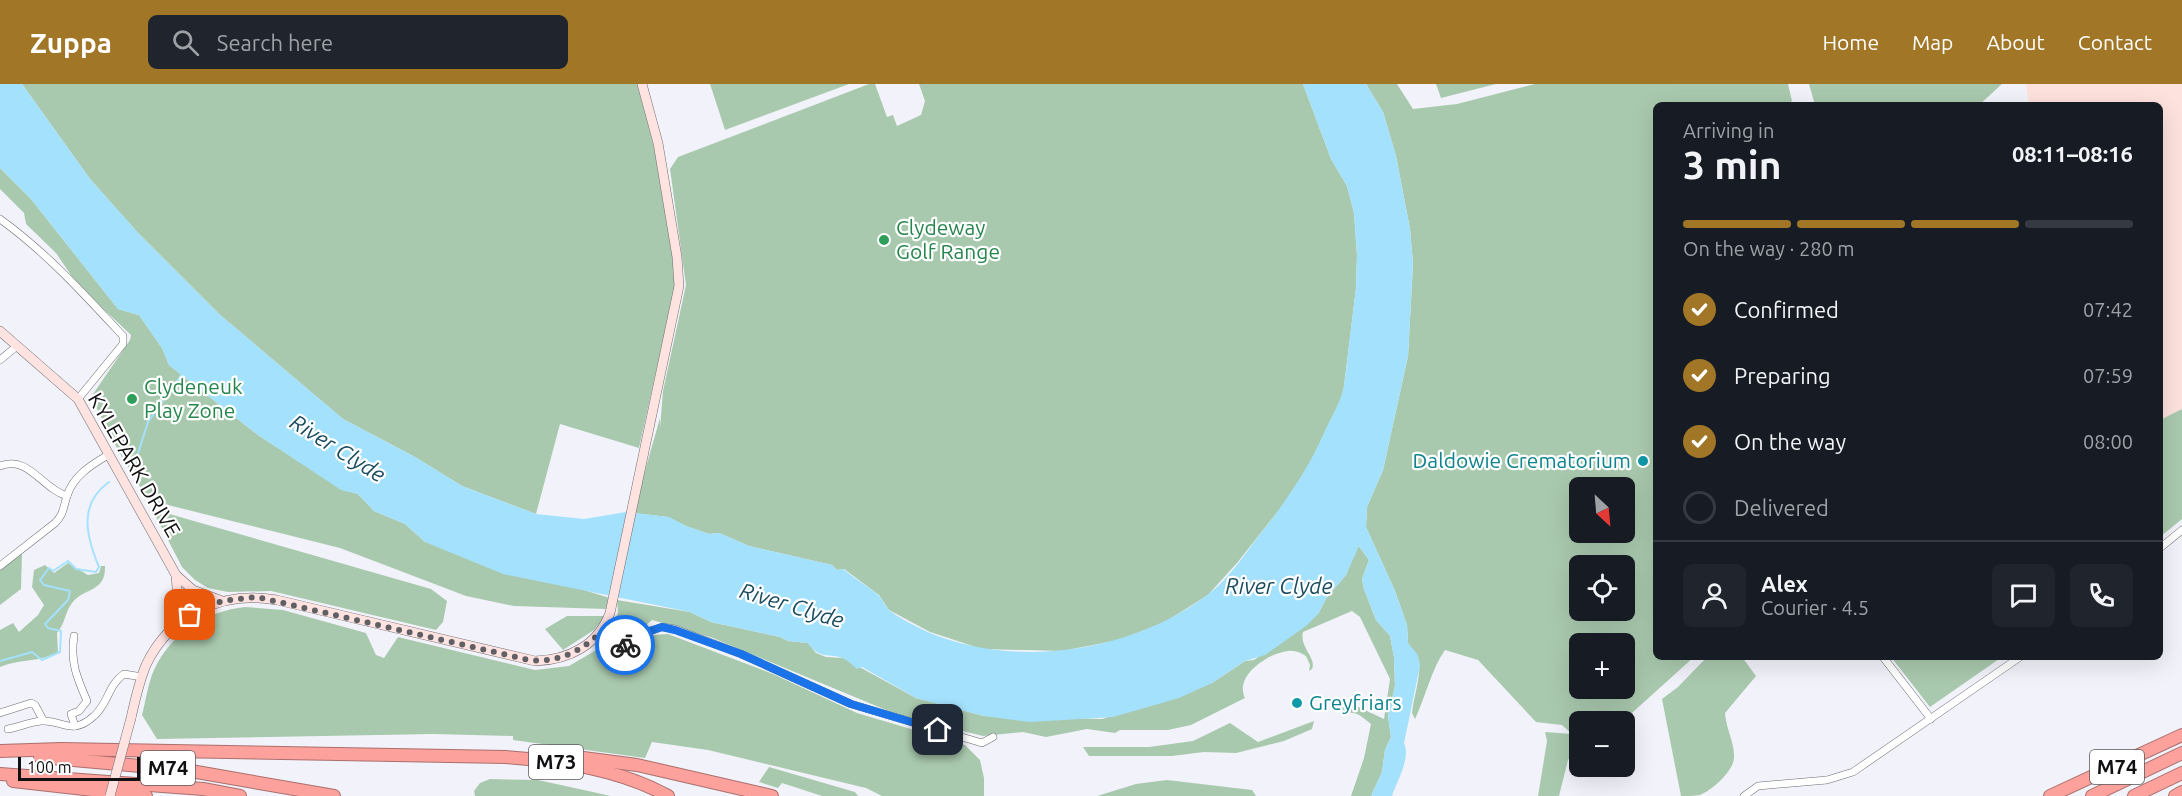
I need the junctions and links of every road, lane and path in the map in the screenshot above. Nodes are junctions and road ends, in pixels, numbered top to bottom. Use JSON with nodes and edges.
{"nodes":[{"id":1,"x":642,"y":84,"type":"edge"},
{"id":2,"x":0,"y":219,"type":"edge"},
{"id":3,"x":0,"y":331,"type":"edge"},
{"id":4,"x":17,"y":346,"type":"junction"},
{"id":5,"x":0,"y":360,"type":"edge"},
{"id":6,"x":78,"y":399,"type":"junction"},
{"id":7,"x":108,"y":455,"type":"junction"},
{"id":8,"x":0,"y":466,"type":"edge"},
{"id":9,"x":67,"y":496,"type":"junction"},
{"id":10,"x":2182,"y":530,"type":"edge"},
{"id":11,"x":2163,"y":546,"type":"edge"},
{"id":12,"x":0,"y":566,"type":"edge"},
{"id":13,"x":176,"y":575,"type":"junction"},
{"id":14,"x":222,"y":601,"type":"junction"},
{"id":15,"x":171,"y":630,"type":"junction"},
{"id":16,"x":600,"y":633,"type":"junction"},
{"id":17,"x":74,"y":636,"type":"dead end"},
{"id":18,"x":1885,"y":660,"type":"edge"},
{"id":19,"x":2016,"y":660,"type":"edge"},
{"id":20,"x":142,"y":677,"type":"junction"},
{"id":21,"x":0,"y":713,"type":"edge"},
{"id":22,"x":1931,"y":718,"type":"junction"},
{"id":23,"x":43,"y":720,"type":"junction"},
{"id":24,"x":75,"y":726,"type":"junction"},
{"id":25,"x":8,"y":729,"type":"dead end"},
{"id":26,"x":2182,"y":735,"type":"edge"},
{"id":27,"x":993,"y":737,"type":"dead end"},
{"id":28,"x":2182,"y":742,"type":"edge"},
{"id":29,"x":0,"y":753,"type":"edge"},
{"id":30,"x":2182,"y":753,"type":"edge"},
{"id":31,"x":465,"y":755,"type":"junction"},
{"id":32,"x":2182,"y":773,"type":"edge"},
{"id":33,"x":0,"y":774,"type":"edge"},
{"id":34,"x":0,"y":780,"type":"edge"},
{"id":35,"x":2182,"y":792,"type":"edge"},
{"id":36,"x":110,"y":796,"type":"edge"},
{"id":37,"x":146,"y":796,"type":"edge"},
{"id":38,"x":240,"y":796,"type":"edge"},
{"id":39,"x":334,"y":796,"type":"edge"},
{"id":40,"x":668,"y":796,"type":"edge"},
{"id":41,"x":772,"y":796,"type":"edge"},
{"id":42,"x":1744,"y":796,"type":"edge"},
{"id":43,"x":2050,"y":796,"type":"edge"},
{"id":44,"x":2062,"y":796,"type":"edge"},
{"id":45,"x":2092,"y":796,"type":"edge"},
{"id":46,"x":2134,"y":796,"type":"edge"},
{"id":47,"x":2175,"y":796,"type":"edge"}],
"edges":[{"from":1,"to":16,"type":"main road"},
{"from":2,"to":6,"type":"street"},
{"from":3,"to":4,"type":"main road","name":"KYLEPARK DRIVE"},
{"from":4,"to":5,"type":"street"},
{"from":4,"to":6,"type":"main road","name":"KYLEPARK DRIVE"},
{"from":6,"to":7,"type":"main road","name":"KYLEPARK DRIVE"},
{"from":7,"to":9,"type":"street"},
{"from":7,"to":13,"type":"main road","name":"KYLEPARK DRIVE"},
{"from":8,"to":9,"type":"street"},
{"from":9,"to":12,"type":"street"},
{"from":10,"to":11,"type":"street"},
{"from":13,"to":14,"type":"main road","name":"KYLEPARK DRIVE"},
{"from":13,"to":15,"type":"main road","name":"KYLEPARK DRIVE"},
{"from":14,"to":15,"type":"main road"},
{"from":14,"to":16,"type":"main road"},
{"from":15,"to":20,"type":"main road"},
{"from":16,"to":27,"type":"street"},
{"from":17,"to":24,"type":"street"},
{"from":18,"to":22,"type":"street"},
{"from":19,"to":22,"type":"street"},
{"from":20,"to":24,"type":"street"},
{"from":20,"to":36,"type":"main road","bridge":true},
{"from":21,"to":23,"type":"street"},
{"from":22,"to":42,"type":"street"},
{"from":23,"to":24,"type":"street"},
{"from":23,"to":25,"type":"street"},
{"from":26,"to":43,"type":"highway","number":"M74"},
{"from":28,"to":44,"type":"highway"},
{"from":29,"to":31,"type":"highway"},
{"from":29,"to":39,"type":"highway","number":"M74"},
{"from":30,"to":45,"type":"highway","number":"M74"},
{"from":31,"to":40,"type":"highway","number":"M73"},
{"from":31,"to":41,"type":"highway"},
{"from":32,"to":46,"type":"highway","number":"M74"},
{"from":33,"to":38,"type":"highway","number":"M74"},
{"from":34,"to":37,"type":"highway"},
{"from":35,"to":47,"type":"highway"}]}
